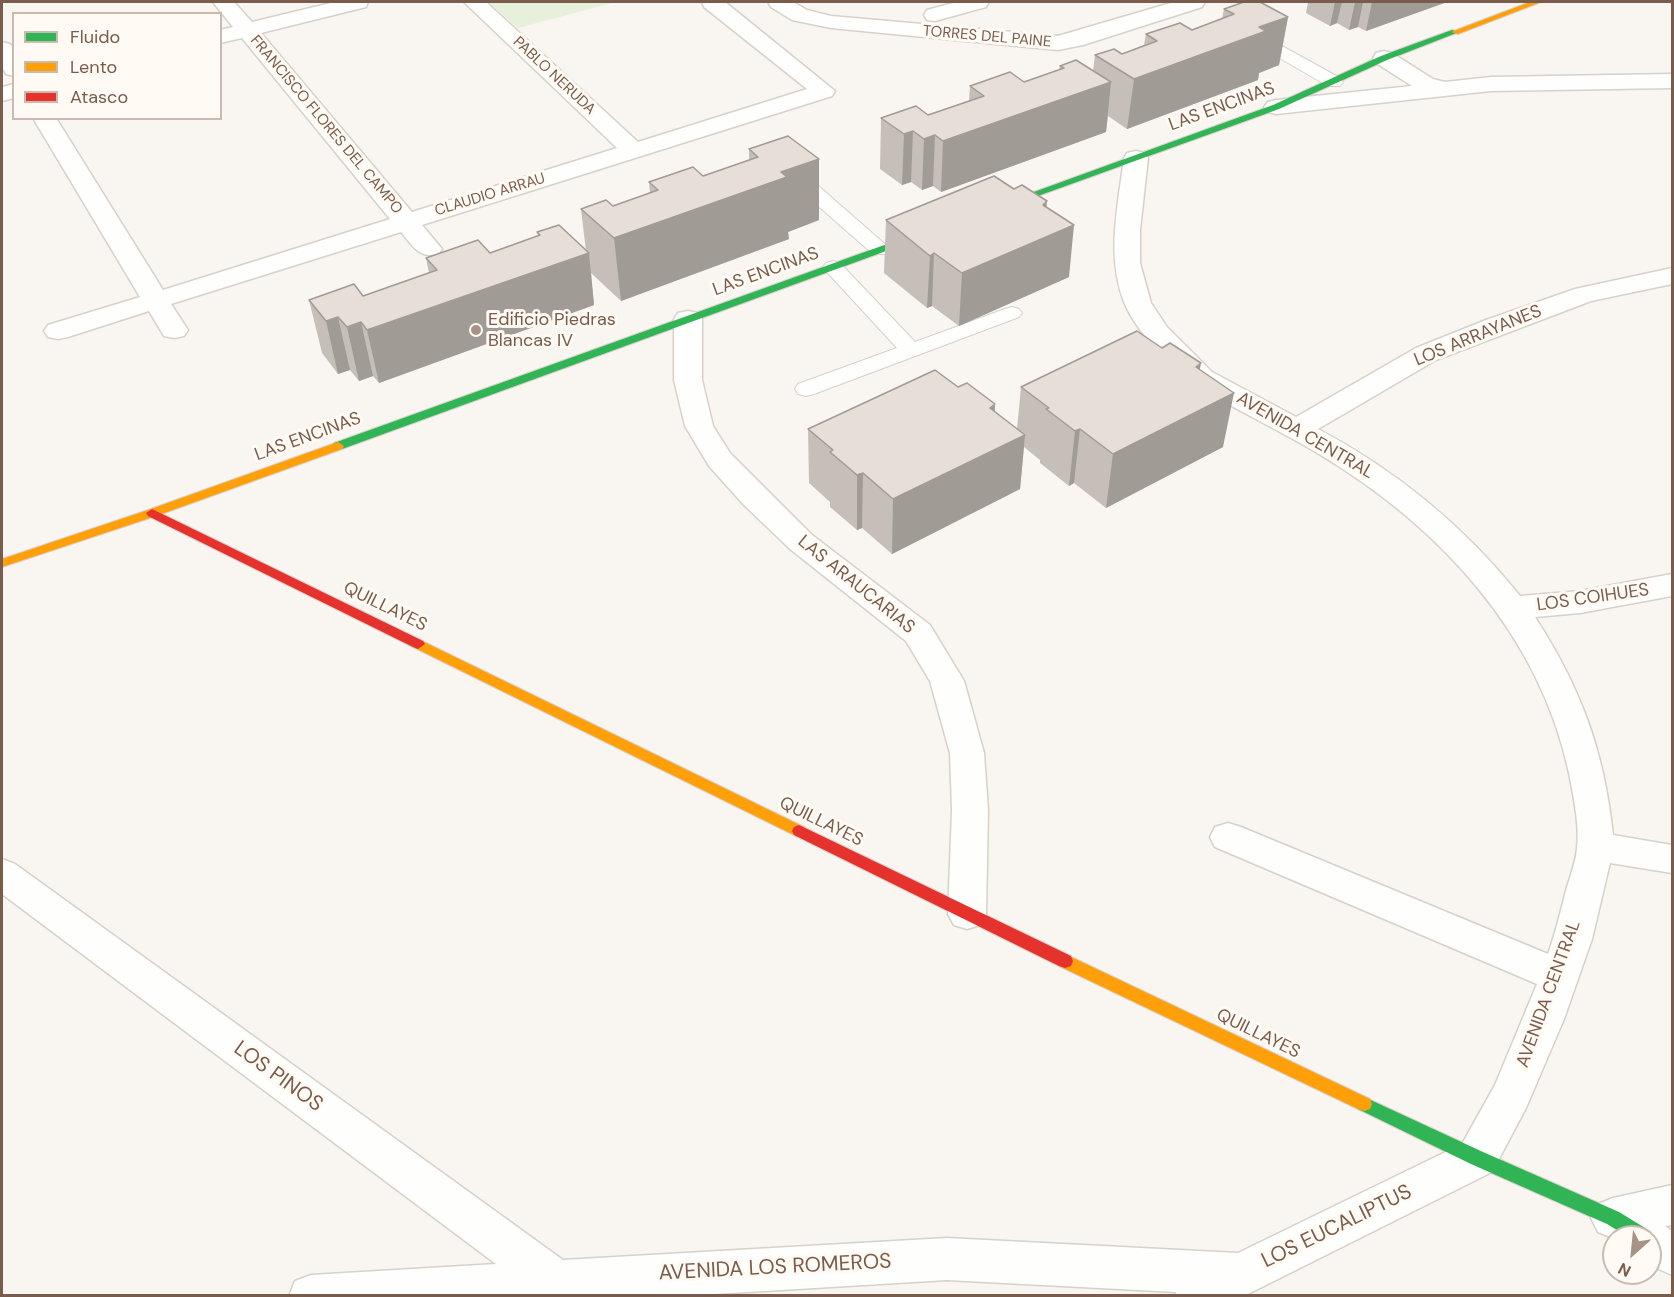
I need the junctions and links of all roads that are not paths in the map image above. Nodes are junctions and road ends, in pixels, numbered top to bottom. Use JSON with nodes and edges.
{"nodes":[{"id":1,"x":223,"y":2,"type":"edge"},
{"id":2,"x":358,"y":2,"type":"edge"},
{"id":3,"x":474,"y":2,"type":"edge"},
{"id":4,"x":712,"y":2,"type":"edge"},
{"id":5,"x":778,"y":2,"type":"edge"},
{"id":6,"x":978,"y":2,"type":"edge"},
{"id":7,"x":1194,"y":2,"type":"edge"},
{"id":8,"x":1537,"y":2,"type":"edge"},
{"id":9,"x":929,"y":18,"type":"junction"},
{"id":10,"x":1240,"y":27,"type":"edge"},
{"id":11,"x":247,"y":30,"type":"junction"},
{"id":12,"x":222,"y":36,"type":"edge"},
{"id":13,"x":2,"y":49,"type":"edge"},
{"id":14,"x":1384,"y":58,"type":"junction"},
{"id":15,"x":12,"y":66,"type":"edge"},
{"id":16,"x":1672,"y":81,"type":"edge"},
{"id":17,"x":1334,"y":82,"type":"junction"},
{"id":18,"x":1443,"y":89,"type":"junction"},
{"id":19,"x":1275,"y":107,"type":"junction"},
{"id":20,"x":45,"y":120,"type":"edge"},
{"id":21,"x":633,"y":150,"type":"junction"},
{"id":22,"x":1136,"y":158,"type":"junction"},
{"id":23,"x":791,"y":173,"type":"edge"},
{"id":24,"x":980,"y":214,"type":"edge"},
{"id":25,"x":406,"y":222,"type":"junction"},
{"id":26,"x":936,"y":230,"type":"edge"},
{"id":27,"x":429,"y":249,"type":"dead end"},
{"id":28,"x":880,"y":250,"type":"junction"},
{"id":29,"x":833,"y":267,"type":"junction"},
{"id":30,"x":1672,"y":276,"type":"edge"},
{"id":31,"x":156,"y":300,"type":"junction"},
{"id":32,"x":1012,"y":313,"type":"dead end"},
{"id":33,"x":688,"y":319,"type":"junction"},
{"id":34,"x":174,"y":330,"type":"dead end"},
{"id":35,"x":58,"y":332,"type":"dead end"},
{"id":36,"x":911,"y":350,"type":"junction"},
{"id":37,"x":806,"y":389,"type":"dead end"},
{"id":38,"x":1297,"y":429,"type":"junction"},
{"id":39,"x":152,"y":513,"type":"junction"},
{"id":40,"x":2,"y":563,"type":"edge"},
{"id":41,"x":1672,"y":585,"type":"edge"},
{"id":42,"x":1512,"y":608,"type":"junction"},
{"id":43,"x":1228,"y":837,"type":"dead end"},
{"id":44,"x":1596,"y":846,"type":"junction"},
{"id":45,"x":1672,"y":860,"type":"edge"},
{"id":46,"x":2,"y":874,"type":"edge"},
{"id":47,"x":968,"y":914,"type":"junction"},
{"id":48,"x":1559,"y":976,"type":"junction"},
{"id":49,"x":1477,"y":1158,"type":"junction"},
{"id":50,"x":1672,"y":1205,"type":"edge"},
{"id":51,"x":1622,"y":1225,"type":"edge"},
{"id":52,"x":1634,"y":1225,"type":"edge"},
{"id":53,"x":1240,"y":1275,"type":"junction"},
{"id":54,"x":560,"y":1288,"type":"edge"},
{"id":55,"x":310,"y":1296,"type":"edge"},
{"id":56,"x":1197,"y":1296,"type":"edge"}],
"edges":[{"from":1,"to":11,"type":"street","name":"FRANCISCO FLORES DEL CAMPO"},
{"from":2,"to":11,"type":"street"},
{"from":3,"to":21,"type":"street","name":"PABLO NERUDA"},
{"from":4,"to":21,"type":"street","name":"CLAUDIO ARRAU"},
{"from":5,"to":9,"type":"street","name":"TORRES DEL PAINE"},
{"from":6,"to":9,"type":"street"},
{"from":7,"to":9,"type":"street","name":"TORRES DEL PAINE"},
{"from":8,"to":14,"type":"street","name":"LAS ENCINAS"},
{"from":10,"to":17,"type":"lane"},
{"from":11,"to":12,"type":"street"},
{"from":11,"to":25,"type":"street","name":"FRANCISCO FLORES DEL CAMPO"},
{"from":13,"to":15,"type":"street"},
{"from":14,"to":17,"type":"street","name":"LAS ENCINAS"},
{"from":14,"to":18,"type":"street"},
{"from":16,"to":18,"type":"street"},
{"from":17,"to":19,"type":"street","name":"LAS ENCINAS"},
{"from":18,"to":19,"type":"street"},
{"from":19,"to":22,"type":"street","name":"LAS ENCINAS"},
{"from":20,"to":31,"type":"street"},
{"from":21,"to":25,"type":"street","name":"CLAUDIO ARRAU"},
{"from":22,"to":24,"type":"street","name":"LAS ENCINAS"},
{"from":22,"to":38,"type":"street","name":"AVENIDA CENTRAL"},
{"from":23,"to":28,"type":"lane"},
{"from":25,"to":27,"type":"street","name":"FRANCISCO FLORES DEL CAMPO"},
{"from":25,"to":31,"type":"street","name":"CLAUDIO ARRAU"},
{"from":26,"to":28,"type":"street","name":"LAS ENCINAS"},
{"from":28,"to":29,"type":"street","name":"LAS ENCINAS"},
{"from":29,"to":33,"type":"street","name":"LAS ENCINAS"},
{"from":29,"to":36,"type":"lane"},
{"from":30,"to":38,"type":"street","name":"LOS ARRAYANES"},
{"from":31,"to":34,"type":"street"},
{"from":31,"to":35,"type":"street","name":"CLAUDIO ARRAU"},
{"from":32,"to":36,"type":"lane"},
{"from":33,"to":39,"type":"street","name":"LAS ENCINAS"},
{"from":33,"to":47,"type":"street","name":"LAS ARAUCARIAS"},
{"from":36,"to":37,"type":"lane"},
{"from":38,"to":42,"type":"street","name":"AVENIDA CENTRAL"},
{"from":39,"to":40,"type":"street","name":"LAS ENCINAS"},
{"from":39,"to":47,"type":"street","name":"QUILLAYES"},
{"from":41,"to":42,"type":"street","name":"LOS COIHUES"},
{"from":42,"to":44,"type":"street","name":"AVENIDA CENTRAL"},
{"from":43,"to":48,"type":"street"},
{"from":44,"to":45,"type":"street"},
{"from":44,"to":48,"type":"street","name":"AVENIDA CENTRAL"},
{"from":46,"to":54,"type":"street","name":"LOS PINOS"},
{"from":47,"to":49,"type":"street","name":"QUILLAYES"},
{"from":48,"to":49,"type":"street","name":"AVENIDA CENTRAL"},
{"from":49,"to":51,"type":"street"},
{"from":49,"to":53,"type":"street","name":"LOS EUCALIPTUS"},
{"from":50,"to":52,"type":"street"},
{"from":53,"to":54,"type":"street","name":"AVENIDA LOS ROMEROS"},
{"from":53,"to":56,"type":"street","name":"LOS EUCALIPTUS"},
{"from":54,"to":55,"type":"street","name":"AVENIDA LOS ROMEROS"}]}
